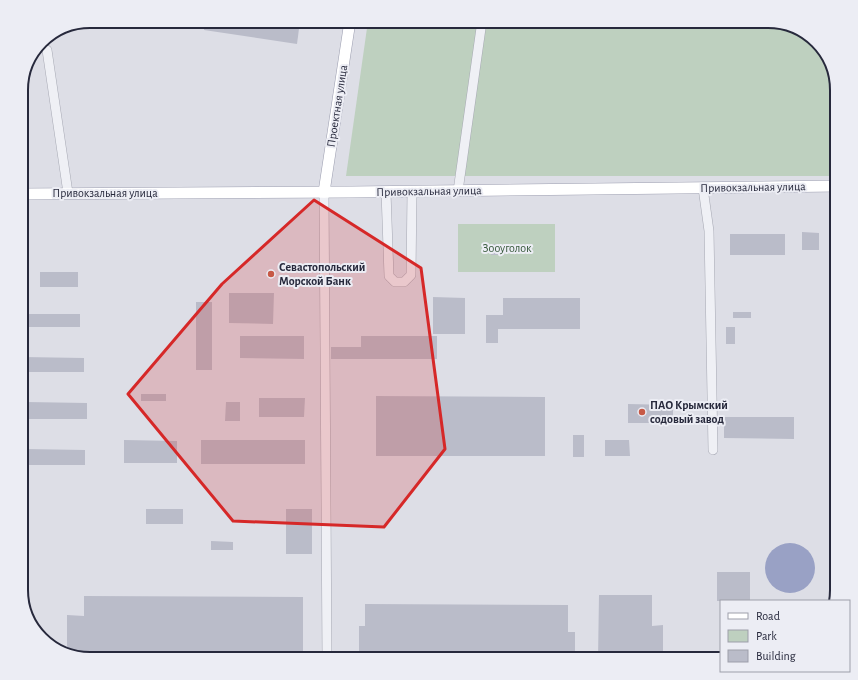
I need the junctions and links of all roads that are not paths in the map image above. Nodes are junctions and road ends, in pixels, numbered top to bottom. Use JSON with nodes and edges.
{"nodes":[{"id":1,"x":349,"y":28,"type":"edge"},
{"id":2,"x":481,"y":28,"type":"edge"},
{"id":3,"x":48,"y":50,"type":"dead end"},
{"id":4,"x":830,"y":186,"type":"edge"},
{"id":5,"x":703,"y":188,"type":"junction"},
{"id":6,"x":458,"y":191,"type":"junction"},
{"id":7,"x":324,"y":192,"type":"junction"},
{"id":8,"x":386,"y":192,"type":"junction"},
{"id":9,"x":412,"y":192,"type":"junction"},
{"id":10,"x":28,"y":194,"type":"edge"},
{"id":11,"x":68,"y":194,"type":"junction"},
{"id":12,"x":713,"y":450,"type":"dead end"},
{"id":13,"x":327,"y":652,"type":"edge"}],
"edges":[{"from":1,"to":7,"type":"main road","name":"Проектная улица"},
{"from":2,"to":6,"type":"lane"},
{"from":3,"to":11,"type":"lane"},
{"from":4,"to":5,"type":"main road","name":"Привокзальная улица"},
{"from":5,"to":6,"type":"main road","name":"Привокзальная улица"},
{"from":5,"to":12,"type":"lane"},
{"from":6,"to":9,"type":"main road","name":"Привокзальная улица"},
{"from":7,"to":8,"type":"main road","name":"Привокзальная улица"},
{"from":7,"to":11,"type":"main road","name":"Привокзальная улица"},
{"from":7,"to":13,"type":"lane"},
{"from":8,"to":9,"type":"main road","name":"Привокзальная улица"},
{"from":8,"to":9,"type":"lane"},
{"from":10,"to":11,"type":"main road","name":"Привокзальная улица"}]}
